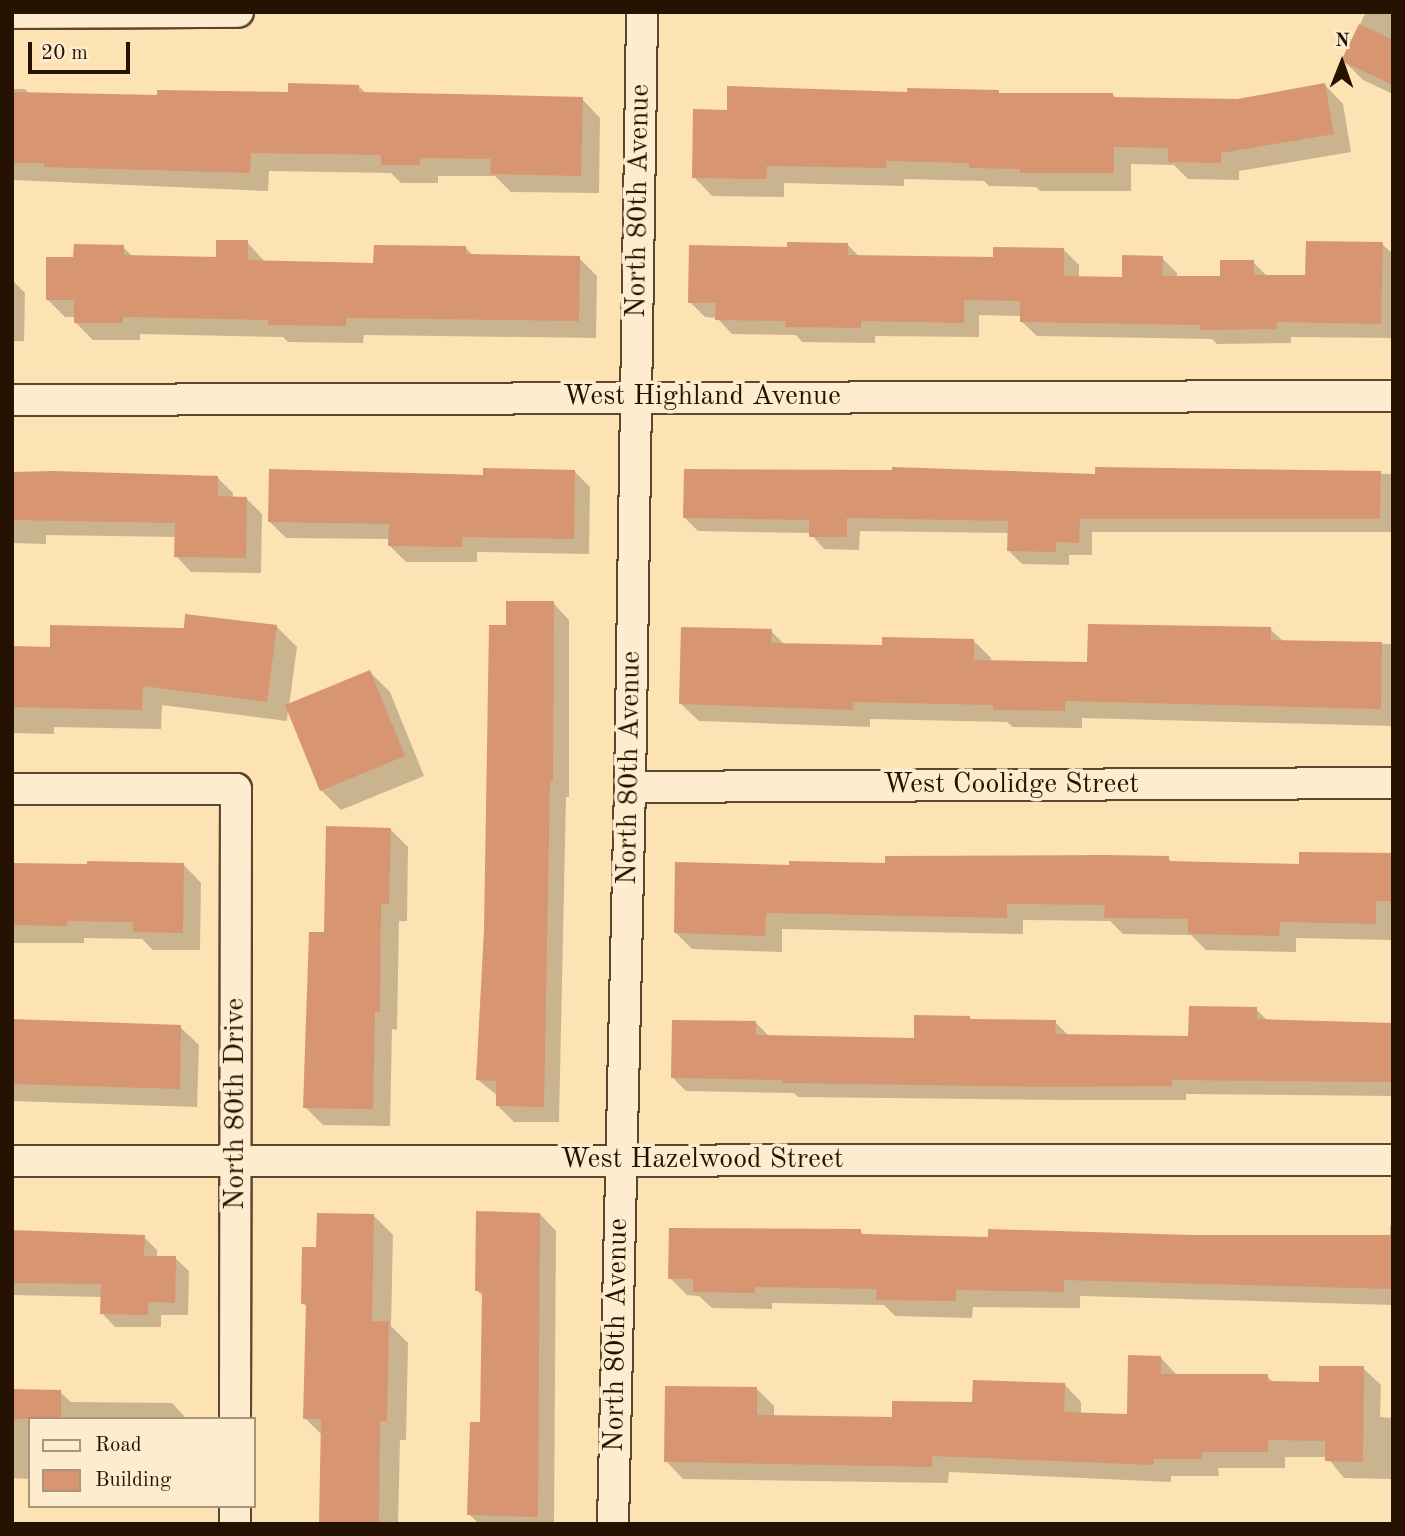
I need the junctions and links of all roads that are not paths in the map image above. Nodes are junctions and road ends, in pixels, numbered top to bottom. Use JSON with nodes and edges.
{"nodes":[{"id":1,"x":238,"y":12,"type":"edge"},
{"id":2,"x":642,"y":12,"type":"edge"},
{"id":3,"x":12,"y":13,"type":"edge"},
{"id":4,"x":1393,"y":396,"type":"edge"},
{"id":5,"x":636,"y":397,"type":"junction"},
{"id":6,"x":12,"y":400,"type":"edge"},
{"id":7,"x":1393,"y":783,"type":"edge"},
{"id":8,"x":630,"y":787,"type":"junction"},
{"id":9,"x":12,"y":789,"type":"edge"},
{"id":10,"x":1393,"y":1160,"type":"edge"},
{"id":11,"x":12,"y":1161,"type":"edge"},
{"id":12,"x":236,"y":1161,"type":"junction"},
{"id":13,"x":621,"y":1161,"type":"junction"},
{"id":14,"x":235,"y":1417,"type":"edge"},
{"id":15,"x":613,"y":1524,"type":"edge"}],
"edges":[{"from":1,"to":3,"type":"street"},
{"from":2,"to":5,"type":"street","name":"North 80th Avenue"},
{"from":4,"to":5,"type":"street","name":"West Highland Avenue"},
{"from":5,"to":6,"type":"street","name":"West Highland Avenue"},
{"from":5,"to":8,"type":"street","name":"North 80th Avenue"},
{"from":7,"to":8,"type":"street","name":"West Coolidge Street"},
{"from":8,"to":13,"type":"street","name":"North 80th Avenue"},
{"from":9,"to":12,"type":"street","name":"North 80th Drive"},
{"from":10,"to":13,"type":"street","name":"West Hazelwood Street"},
{"from":11,"to":12,"type":"street","name":"West Hazelwood Street"},
{"from":12,"to":13,"type":"street","name":"West Hazelwood Street"},
{"from":12,"to":14,"type":"street","name":"North 80th Drive"},
{"from":13,"to":15,"type":"street","name":"North 80th Avenue"}]}
